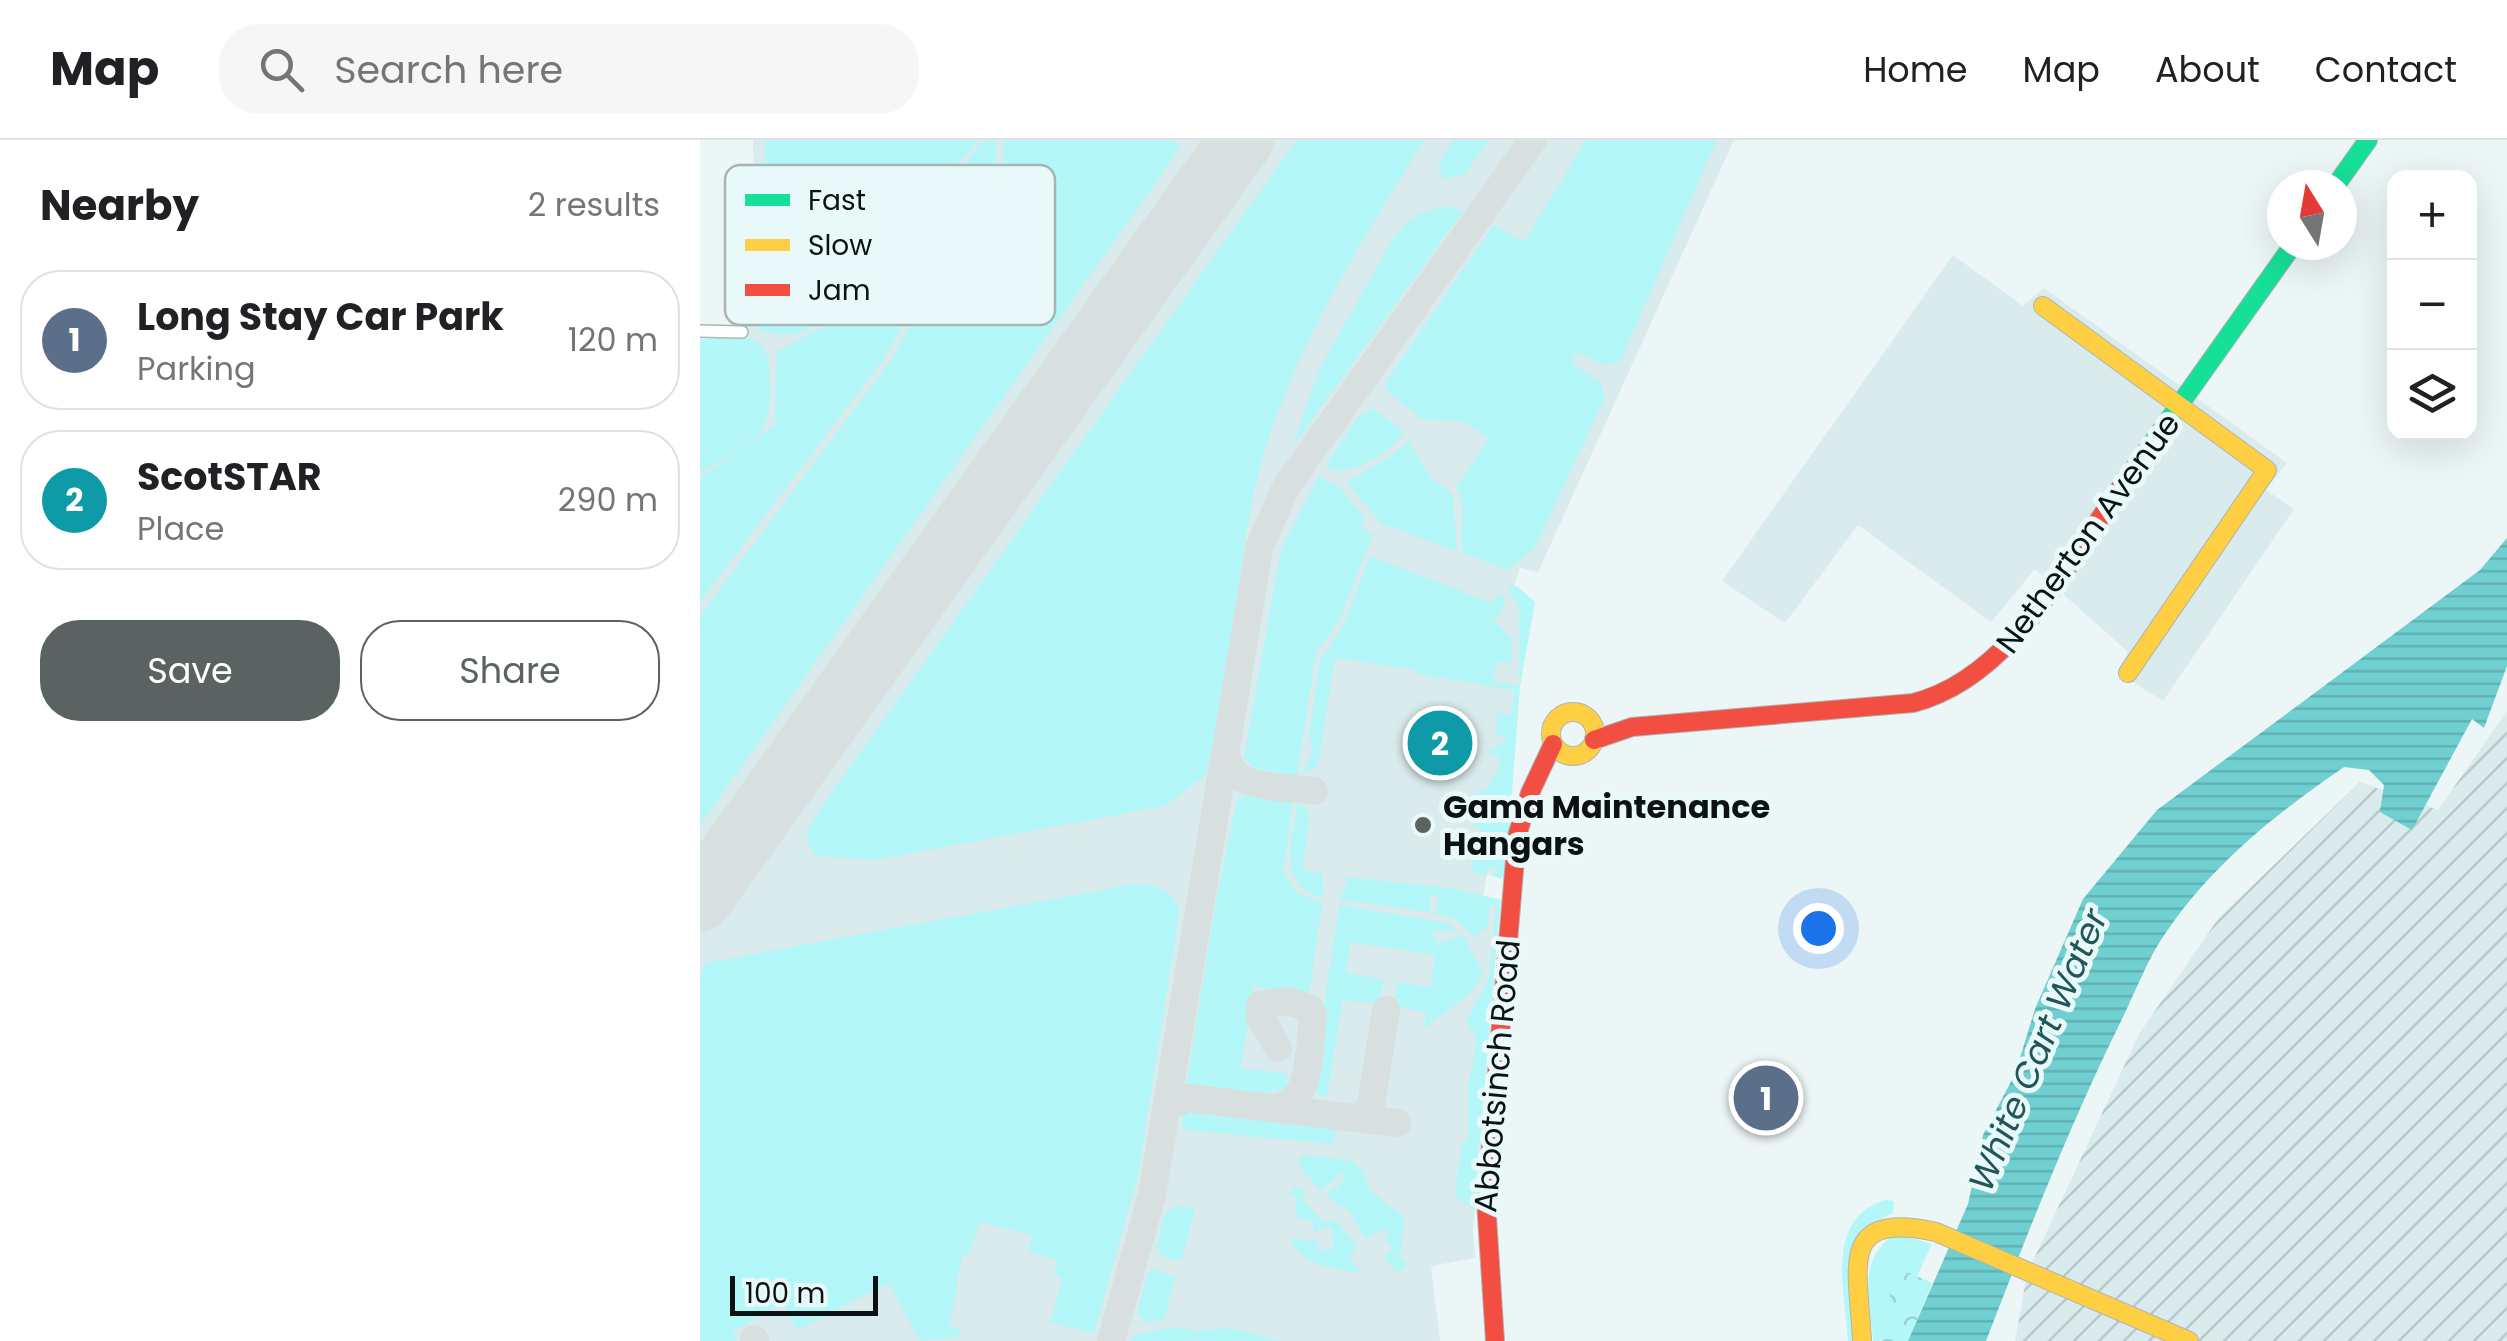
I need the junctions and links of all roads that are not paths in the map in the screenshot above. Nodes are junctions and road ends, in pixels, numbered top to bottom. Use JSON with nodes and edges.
{"nodes":[{"id":1,"x":2368,"y":140,"type":"edge"},
{"id":2,"x":2347,"y":170,"type":"edge"},
{"id":3,"x":2284,"y":260,"type":"edge"},
{"id":4,"x":2043,"y":306,"type":"dead end"},
{"id":5,"x":700,"y":331,"type":"edge"},
{"id":6,"x":742,"y":332,"type":"dead end"},
{"id":7,"x":2182,"y":406,"type":"junction"},
{"id":8,"x":2128,"y":674,"type":"dead end"},
{"id":9,"x":1590,"y":720,"type":"junction"},
{"id":10,"x":1632,"y":727,"type":"junction"},
{"id":11,"x":1594,"y":740,"type":"junction"},
{"id":12,"x":1560,"y":750,"type":"junction"},
{"id":13,"x":1495,"y":1341,"type":"edge"},
{"id":14,"x":1862,"y":1341,"type":"edge"},
{"id":15,"x":2189,"y":1341,"type":"edge"}],
"edges":[{"from":1,"to":2,"type":"street"},
{"from":3,"to":7,"type":"street","name":"Netherton Avenue"},
{"from":4,"to":7,"type":"street"},
{"from":5,"to":6,"type":"street"},
{"from":7,"to":8,"type":"street"},
{"from":7,"to":10,"type":"street","name":"Netherton Avenue"},
{"from":9,"to":10,"type":"street","name":"Netherton Avenue"},
{"from":9,"to":11,"type":"street"},
{"from":9,"to":12,"type":"street"},
{"from":10,"to":11,"type":"street","name":"Netherton Avenue"},
{"from":11,"to":12,"type":"street"},
{"from":12,"to":13,"type":"street","name":"Abbotsinch Road"},
{"from":14,"to":15,"type":"street"}]}
